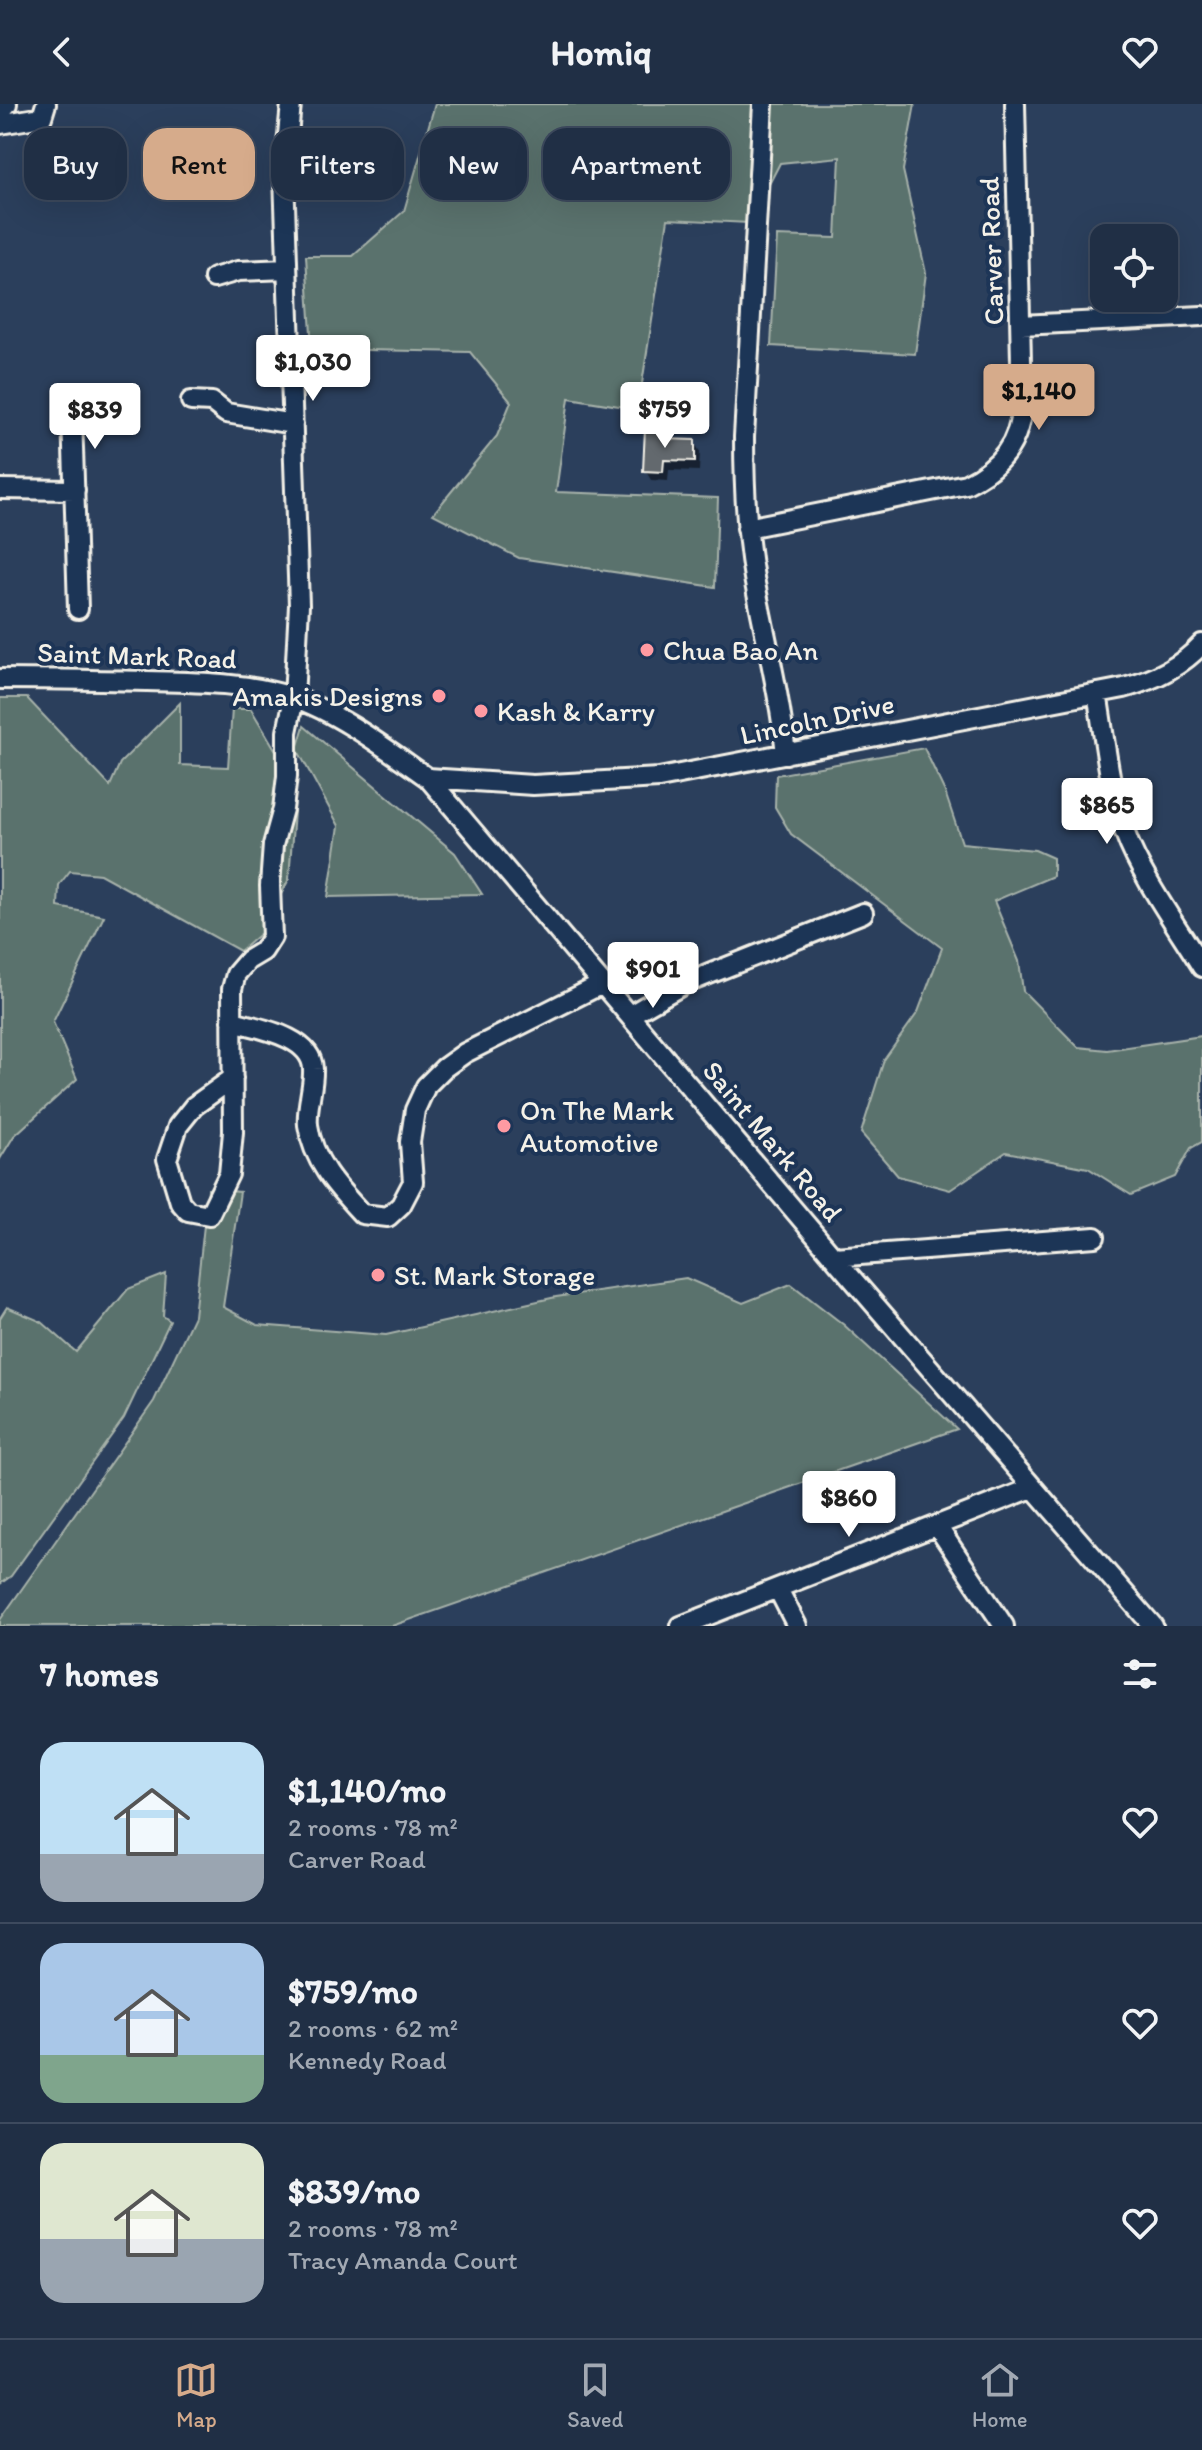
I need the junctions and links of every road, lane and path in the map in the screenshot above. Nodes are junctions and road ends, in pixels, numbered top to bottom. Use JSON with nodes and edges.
{"nodes":[{"id":1,"x":7,"y":104,"type":"edge"},
{"id":2,"x":46,"y":104,"type":"edge"},
{"id":3,"x":291,"y":104,"type":"edge"},
{"id":4,"x":763,"y":104,"type":"edge"},
{"id":5,"x":1015,"y":104,"type":"edge"},
{"id":6,"x":0,"y":112,"type":"edge"},
{"id":7,"x":0,"y":124,"type":"edge"},
{"id":8,"x":287,"y":269,"type":"junction"},
{"id":9,"x":214,"y":278,"type":"dead end"},
{"id":10,"x":1202,"y":316,"type":"edge"},
{"id":11,"x":1021,"y":325,"type":"junction"},
{"id":12,"x":191,"y":401,"type":"dead end"},
{"id":13,"x":72,"y":415,"type":"dead end"},
{"id":14,"x":293,"y":424,"type":"junction"},
{"id":15,"x":0,"y":489,"type":"edge"},
{"id":16,"x":75,"y":490,"type":"junction"},
{"id":17,"x":747,"y":528,"type":"junction"},
{"id":18,"x":78,"y":609,"type":"dead end"},
{"id":19,"x":1202,"y":644,"type":"edge"},
{"id":20,"x":0,"y":679,"type":"edge"},
{"id":21,"x":1097,"y":693,"type":"junction"},
{"id":22,"x":294,"y":698,"type":"junction"},
{"id":23,"x":786,"y":754,"type":"junction"},
{"id":24,"x":428,"y":778,"type":"junction"},
{"id":25,"x":863,"y":913,"type":"dead end"},
{"id":26,"x":1202,"y":967,"type":"edge"},
{"id":27,"x":602,"y":984,"type":"junction"},
{"id":28,"x":630,"y":1015,"type":"junction"},
{"id":29,"x":232,"y":1021,"type":"junction"},
{"id":30,"x":233,"y":1078,"type":"junction"},
{"id":31,"x":1095,"y":1237,"type":"dead end"},
{"id":32,"x":834,"y":1257,"type":"junction"},
{"id":33,"x":1032,"y":1488,"type":"junction"},
{"id":34,"x":937,"y":1526,"type":"junction"},
{"id":35,"x":778,"y":1589,"type":"junction"},
{"id":36,"x":681,"y":1626,"type":"edge"},
{"id":37,"x":797,"y":1626,"type":"edge"},
{"id":38,"x":1004,"y":1626,"type":"edge"},
{"id":39,"x":1153,"y":1626,"type":"edge"}],
"edges":[{"from":1,"to":6,"type":"street"},
{"from":2,"to":7,"type":"street"},
{"from":3,"to":8,"type":"street"},
{"from":4,"to":17,"type":"street"},
{"from":5,"to":11,"type":"street","name":"Carver Road"},
{"from":8,"to":9,"type":"street"},
{"from":8,"to":14,"type":"street"},
{"from":10,"to":11,"type":"street"},
{"from":11,"to":17,"type":"street","name":"Carver Road"},
{"from":12,"to":14,"type":"street"},
{"from":13,"to":16,"type":"street"},
{"from":14,"to":22,"type":"street"},
{"from":15,"to":16,"type":"street"},
{"from":16,"to":18,"type":"street"},
{"from":17,"to":23,"type":"street"},
{"from":19,"to":21,"type":"street","name":"Lincoln Drive"},
{"from":20,"to":22,"type":"street","name":"Saint Mark Road"},
{"from":21,"to":23,"type":"street","name":"Lincoln Drive"},
{"from":21,"to":26,"type":"street"},
{"from":22,"to":24,"type":"street","name":"Saint Mark Road"},
{"from":22,"to":29,"type":"street"},
{"from":23,"to":24,"type":"street","name":"Lincoln Drive"},
{"from":24,"to":27,"type":"street","name":"Saint Mark Road"},
{"from":25,"to":28,"type":"street"},
{"from":27,"to":28,"type":"street","name":"Saint Mark Road"},
{"from":27,"to":29,"type":"street"},
{"from":28,"to":32,"type":"street","name":"Saint Mark Road"},
{"from":29,"to":30,"type":"street"},
{"from":30,"to":30,"type":"street"},
{"from":31,"to":32,"type":"street"},
{"from":32,"to":33,"type":"street","name":"Saint Mark Road"},
{"from":33,"to":34,"type":"street"},
{"from":33,"to":39,"type":"street","name":"Saint Mark Road"},
{"from":34,"to":35,"type":"street"},
{"from":34,"to":38,"type":"street"},
{"from":35,"to":36,"type":"street"},
{"from":35,"to":37,"type":"street"}]}
